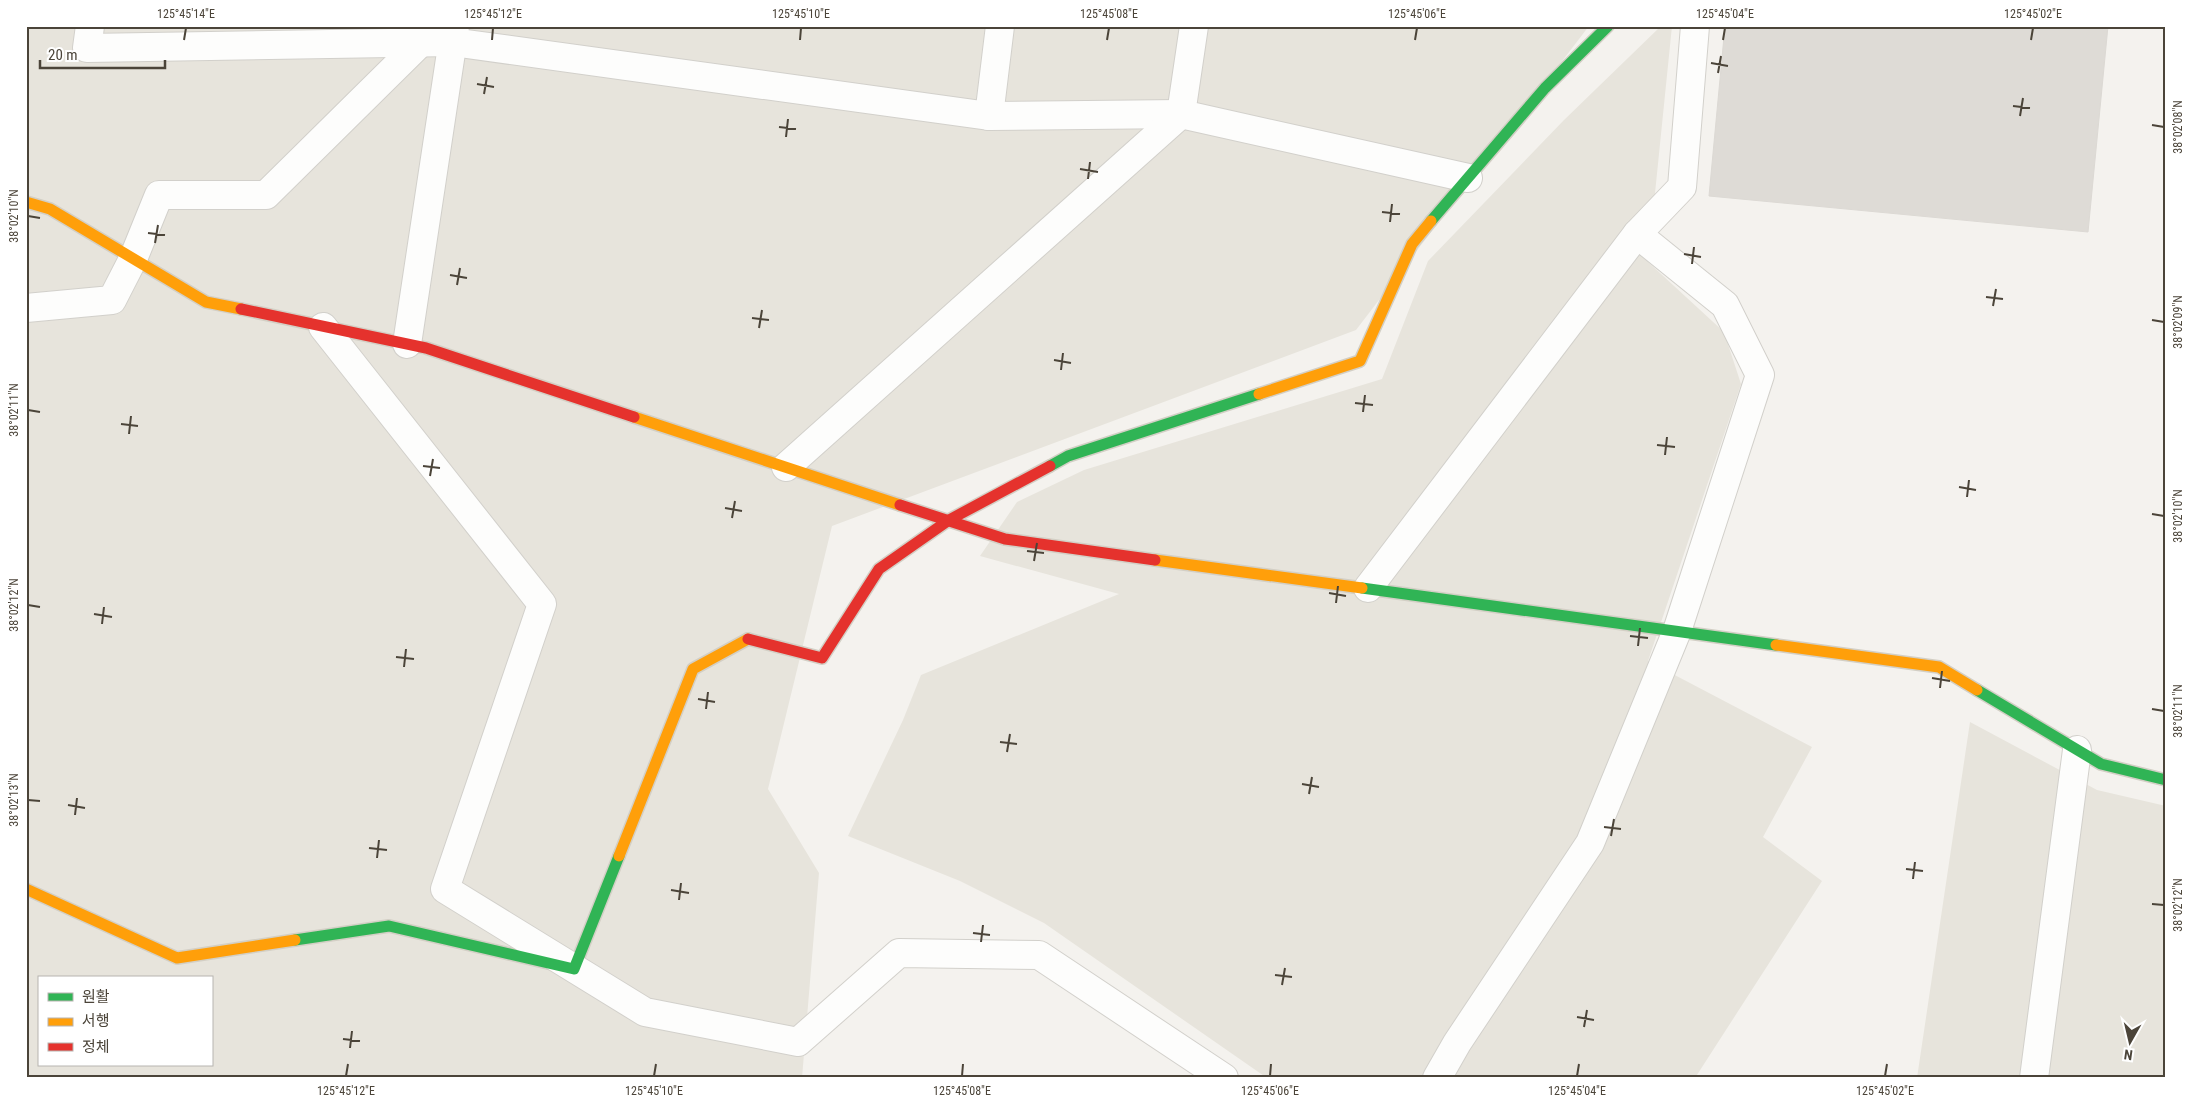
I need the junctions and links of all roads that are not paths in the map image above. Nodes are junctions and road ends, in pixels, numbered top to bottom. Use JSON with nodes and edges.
{"nodes":[{"id":1,"x":90,"y":26,"type":"edge"},
{"id":2,"x":1000,"y":26,"type":"edge"},
{"id":3,"x":1194,"y":26,"type":"edge"},
{"id":4,"x":1608,"y":26,"type":"edge"},
{"id":5,"x":1695,"y":26,"type":"edge"},
{"id":6,"x":454,"y":34,"type":"edge"},
{"id":7,"x":420,"y":43,"type":"junction"},
{"id":8,"x":1181,"y":114,"type":"junction"},
{"id":9,"x":989,"y":116,"type":"junction"},
{"id":10,"x":1468,"y":178,"type":"junction"},
{"id":11,"x":26,"y":202,"type":"edge"},
{"id":12,"x":1636,"y":234,"type":"junction"},
{"id":13,"x":133,"y":259,"type":"junction"},
{"id":14,"x":26,"y":308,"type":"edge"},
{"id":15,"x":323,"y":327,"type":"junction"},
{"id":16,"x":406,"y":344,"type":"junction"},
{"id":17,"x":786,"y":467,"type":"junction"},
{"id":18,"x":949,"y":520,"type":"junction"},
{"id":19,"x":1368,"y":588,"type":"junction"},
{"id":20,"x":1677,"y":631,"type":"junction"},
{"id":21,"x":2077,"y":750,"type":"junction"},
{"id":22,"x":2166,"y":780,"type":"edge"},
{"id":23,"x":26,"y":889,"type":"edge"},
{"id":24,"x":574,"y":969,"type":"junction"},
{"id":25,"x":1224,"y":1078,"type":"edge"},
{"id":26,"x":1437,"y":1078,"type":"edge"},
{"id":27,"x":2034,"y":1078,"type":"edge"}],
"edges":[{"from":1,"to":7,"type":"street"},
{"from":2,"to":9,"type":"street"},
{"from":3,"to":8,"type":"street"},
{"from":4,"to":10,"type":"main road"},
{"from":5,"to":12,"type":"street"},
{"from":6,"to":7,"type":"street"},
{"from":6,"to":9,"type":"street"},
{"from":6,"to":16,"type":"street"},
{"from":7,"to":13,"type":"street"},
{"from":8,"to":9,"type":"street"},
{"from":8,"to":10,"type":"street"},
{"from":8,"to":17,"type":"street"},
{"from":10,"to":18,"type":"main road"},
{"from":11,"to":13,"type":"main road"},
{"from":12,"to":19,"type":"street"},
{"from":12,"to":20,"type":"street"},
{"from":13,"to":14,"type":"street"},
{"from":13,"to":15,"type":"main road"},
{"from":15,"to":16,"type":"main road"},
{"from":15,"to":24,"type":"street"},
{"from":16,"to":17,"type":"main road"},
{"from":17,"to":18,"type":"main road"},
{"from":18,"to":19,"type":"main road"},
{"from":18,"to":24,"type":"main road"},
{"from":19,"to":20,"type":"main road"},
{"from":20,"to":21,"type":"main road"},
{"from":20,"to":26,"type":"street"},
{"from":21,"to":22,"type":"main road"},
{"from":21,"to":27,"type":"street"},
{"from":23,"to":24,"type":"main road"},
{"from":24,"to":25,"type":"street"}]}
